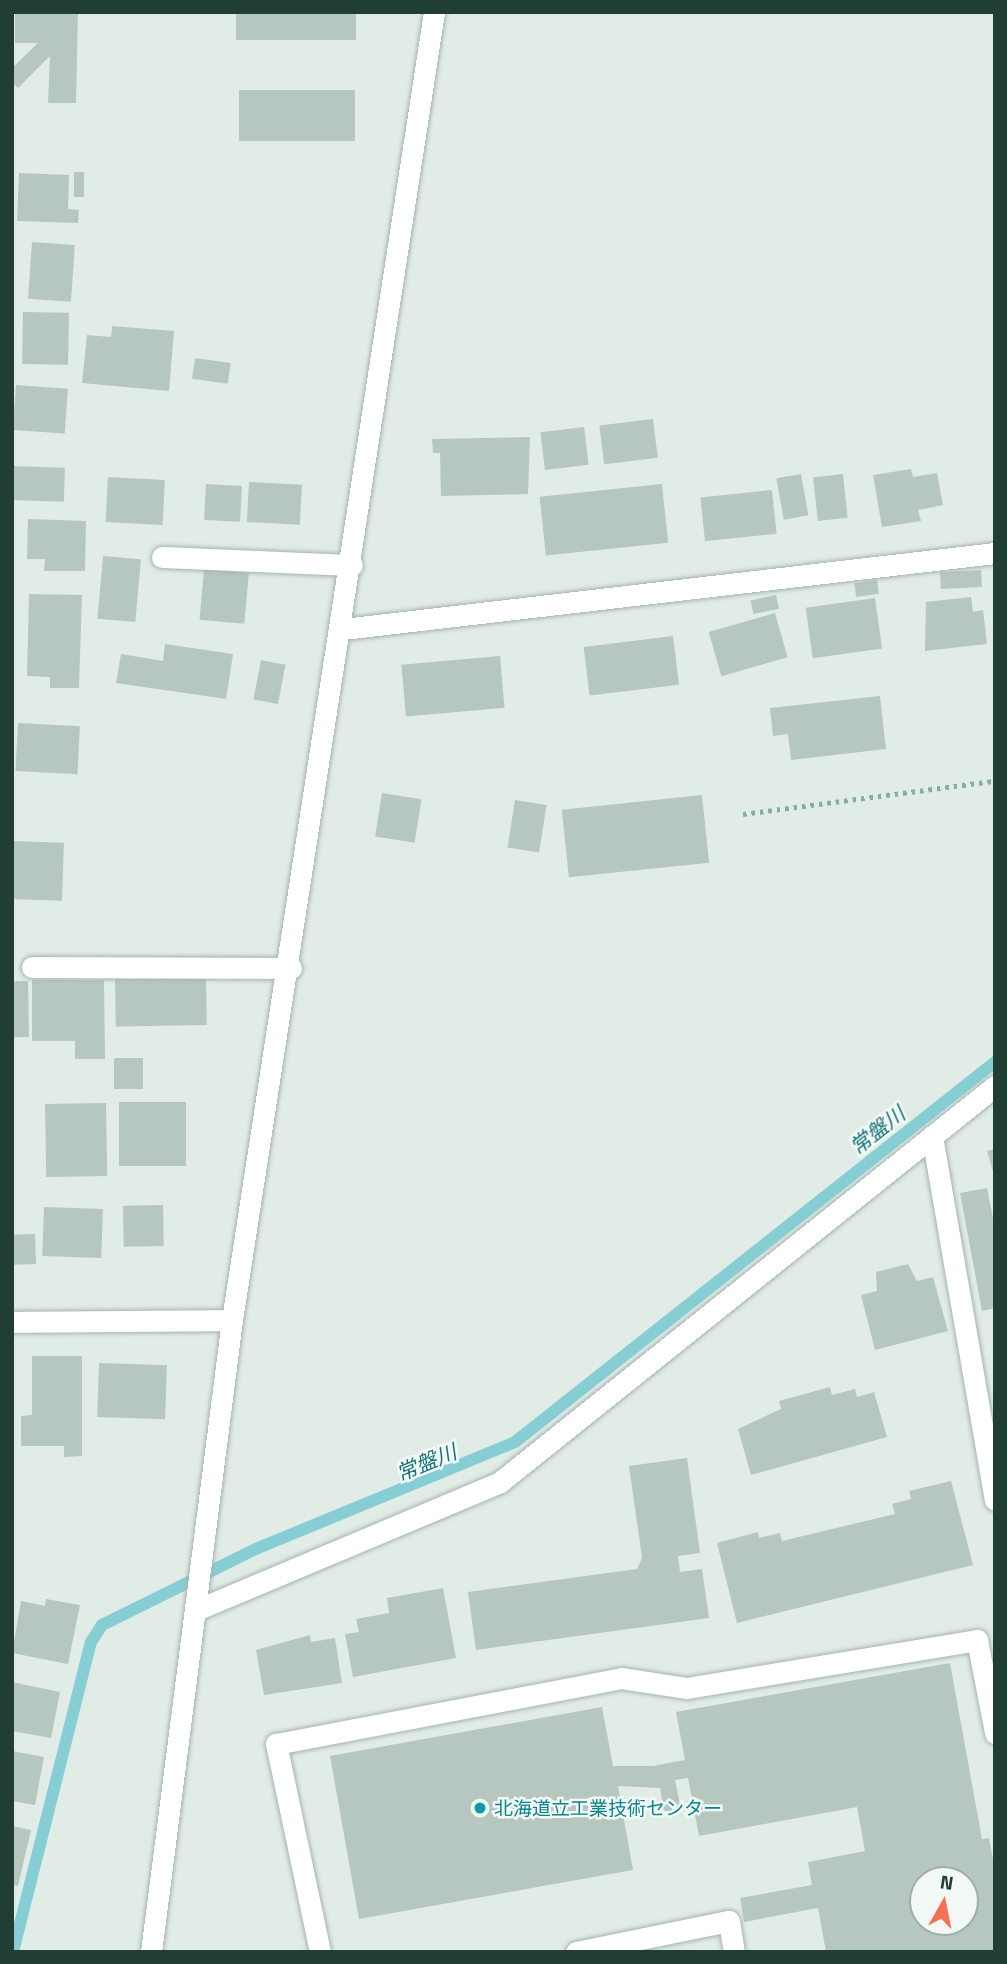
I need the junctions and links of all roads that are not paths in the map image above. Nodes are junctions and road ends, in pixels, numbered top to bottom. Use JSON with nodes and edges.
{"nodes":[{"id":1,"x":434,"y":12,"type":"edge"},
{"id":2,"x":995,"y":553,"type":"edge"},
{"id":3,"x":162,"y":557,"type":"dead end"},
{"id":4,"x":352,"y":565,"type":"junction"},
{"id":5,"x":342,"y":629,"type":"junction"},
{"id":6,"x":32,"y":967,"type":"dead end"},
{"id":7,"x":291,"y":968,"type":"junction"},
{"id":8,"x":995,"y":1086,"type":"edge"},
{"id":9,"x":932,"y":1136,"type":"junction"},
{"id":10,"x":232,"y":1320,"type":"junction"},
{"id":11,"x":12,"y":1322,"type":"edge"},
{"id":12,"x":995,"y":1500,"type":"edge"},
{"id":13,"x":196,"y":1610,"type":"junction"},
{"id":14,"x":995,"y":1733,"type":"edge"},
{"id":15,"x":151,"y":1952,"type":"edge"},
{"id":16,"x":320,"y":1952,"type":"edge"},
{"id":17,"x":576,"y":1952,"type":"edge"},
{"id":18,"x":734,"y":1952,"type":"edge"}],
"edges":[{"from":1,"to":4,"type":"street"},
{"from":2,"to":5,"type":"street"},
{"from":3,"to":4,"type":"street"},
{"from":4,"to":5,"type":"street"},
{"from":5,"to":7,"type":"street"},
{"from":6,"to":7,"type":"street"},
{"from":7,"to":10,"type":"street"},
{"from":8,"to":9,"type":"street"},
{"from":9,"to":12,"type":"street"},
{"from":9,"to":13,"type":"street"},
{"from":10,"to":11,"type":"street"},
{"from":10,"to":13,"type":"street"},
{"from":13,"to":15,"type":"street"},
{"from":14,"to":16,"type":"street"},
{"from":17,"to":18,"type":"street"}]}
